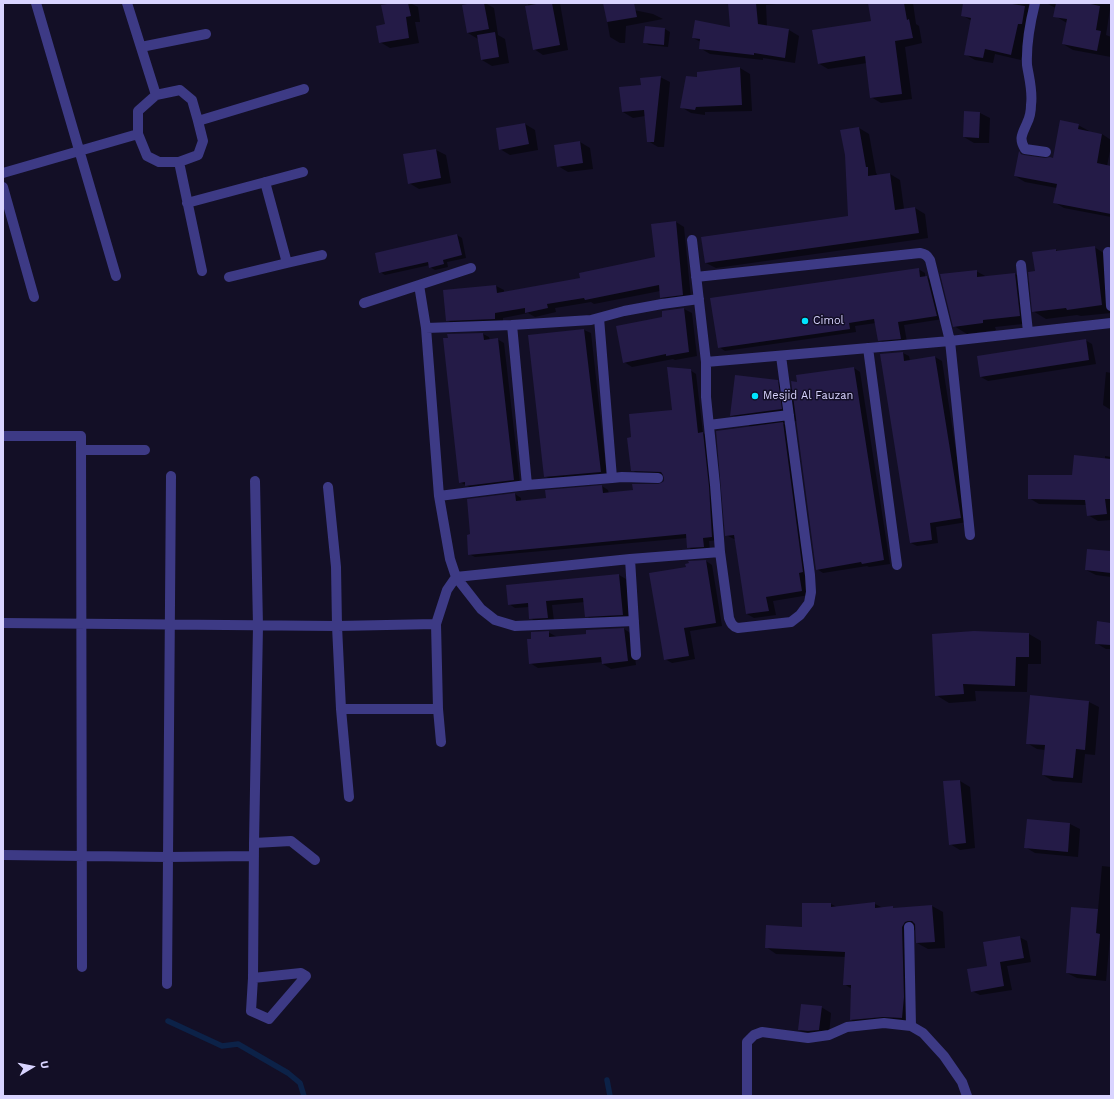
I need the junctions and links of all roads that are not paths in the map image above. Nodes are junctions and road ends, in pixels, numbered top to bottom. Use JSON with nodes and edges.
{"nodes":[{"id":1,"x":36,"y":3,"type":"edge"},
{"id":2,"x":127,"y":3,"type":"edge"},
{"id":3,"x":1035,"y":3,"type":"edge"},
{"id":4,"x":206,"y":34,"type":"dead end"},
{"id":5,"x":141,"y":48,"type":"junction"},
{"id":6,"x":304,"y":89,"type":"dead end"},
{"id":7,"x":156,"y":95,"type":"junction"},
{"id":8,"x":198,"y":121,"type":"junction"},
{"id":9,"x":138,"y":134,"type":"junction"},
{"id":10,"x":79,"y":152,"type":"junction"},
{"id":11,"x":1046,"y":152,"type":"dead end"},
{"id":12,"x":179,"y":162,"type":"junction"},
{"id":13,"x":303,"y":172,"type":"dead end"},
{"id":14,"x":3,"y":173,"type":"edge"},
{"id":15,"x":265,"y":182,"type":"junction"},
{"id":16,"x":3,"y":187,"type":"edge"},
{"id":17,"x":187,"y":203,"type":"junction"},
{"id":18,"x":692,"y":240,"type":"dead end"},
{"id":19,"x":1108,"y":252,"type":"dead end"},
{"id":20,"x":322,"y":255,"type":"dead end"},
{"id":21,"x":287,"y":263,"type":"junction"},
{"id":22,"x":1021,"y":265,"type":"dead end"},
{"id":23,"x":471,"y":268,"type":"dead end"},
{"id":24,"x":202,"y":270,"type":"dead end"},
{"id":25,"x":116,"y":276,"type":"dead end"},
{"id":26,"x":229,"y":277,"type":"dead end"},
{"id":27,"x":696,"y":277,"type":"junction"},
{"id":28,"x":418,"y":285,"type":"junction"},
{"id":29,"x":34,"y":297,"type":"dead end"},
{"id":30,"x":699,"y":299,"type":"junction"},
{"id":31,"x":364,"y":302,"type":"dead end"},
{"id":32,"x":1111,"y":306,"type":"edge"},
{"id":33,"x":599,"y":318,"type":"junction"},
{"id":34,"x":1111,"y":323,"type":"edge"},
{"id":35,"x":512,"y":325,"type":"junction"},
{"id":36,"x":426,"y":328,"type":"junction"},
{"id":37,"x":1028,"y":332,"type":"junction"},
{"id":38,"x":950,"y":340,"type":"junction"},
{"id":39,"x":868,"y":348,"type":"junction"},
{"id":40,"x":781,"y":356,"type":"junction"},
{"id":41,"x":706,"y":362,"type":"junction"},
{"id":42,"x":789,"y":415,"type":"junction"},
{"id":43,"x":709,"y":425,"type":"junction"},
{"id":44,"x":3,"y":436,"type":"edge"},
{"id":45,"x":82,"y":450,"type":"junction"},
{"id":46,"x":146,"y":450,"type":"dead end"},
{"id":47,"x":171,"y":476,"type":"dead end"},
{"id":48,"x":612,"y":478,"type":"junction"},
{"id":49,"x":658,"y":478,"type":"dead end"},
{"id":50,"x":255,"y":481,"type":"dead end"},
{"id":51,"x":527,"y":485,"type":"junction"},
{"id":52,"x":328,"y":487,"type":"dead end"},
{"id":53,"x":439,"y":496,"type":"junction"},
{"id":54,"x":970,"y":535,"type":"dead end"},
{"id":55,"x":720,"y":552,"type":"junction"},
{"id":56,"x":630,"y":559,"type":"junction"},
{"id":57,"x":898,"y":565,"type":"dead end"},
{"id":58,"x":456,"y":577,"type":"junction"},
{"id":59,"x":634,"y":620,"type":"junction"},
{"id":60,"x":3,"y":623,"type":"edge"},
{"id":61,"x":81,"y":624,"type":"junction"},
{"id":62,"x":169,"y":624,"type":"junction"},
{"id":63,"x":436,"y":624,"type":"junction"},
{"id":64,"x":258,"y":626,"type":"junction"},
{"id":65,"x":337,"y":626,"type":"junction"},
{"id":66,"x":636,"y":655,"type":"dead end"},
{"id":67,"x":341,"y":709,"type":"junction"},
{"id":68,"x":438,"y":709,"type":"junction"},
{"id":69,"x":441,"y":742,"type":"dead end"},
{"id":70,"x":349,"y":797,"type":"dead end"},
{"id":71,"x":254,"y":843,"type":"junction"},
{"id":72,"x":3,"y":855,"type":"edge"},
{"id":73,"x":82,"y":856,"type":"junction"},
{"id":74,"x":254,"y":856,"type":"junction"},
{"id":75,"x":168,"y":857,"type":"junction"},
{"id":76,"x":314,"y":860,"type":"dead end"},
{"id":77,"x":910,"y":927,"type":"dead end"},
{"id":78,"x":82,"y":967,"type":"dead end"},
{"id":79,"x":253,"y":978,"type":"junction"},
{"id":80,"x":166,"y":984,"type":"dead end"},
{"id":81,"x":911,"y":1026,"type":"junction"},
{"id":82,"x":747,"y":1096,"type":"edge"},
{"id":83,"x":967,"y":1096,"type":"edge"}],
"edges":[{"from":1,"to":10,"type":"street"},
{"from":2,"to":5,"type":"street"},
{"from":3,"to":11,"type":"street"},
{"from":4,"to":5,"type":"street"},
{"from":5,"to":7,"type":"street"},
{"from":6,"to":8,"type":"street"},
{"from":7,"to":8,"type":"street"},
{"from":7,"to":9,"type":"street"},
{"from":8,"to":12,"type":"street"},
{"from":9,"to":10,"type":"street"},
{"from":9,"to":12,"type":"street"},
{"from":10,"to":14,"type":"street"},
{"from":10,"to":25,"type":"street"},
{"from":12,"to":17,"type":"street"},
{"from":13,"to":15,"type":"street"},
{"from":15,"to":17,"type":"street"},
{"from":15,"to":21,"type":"street"},
{"from":16,"to":29,"type":"street"},
{"from":17,"to":24,"type":"street"},
{"from":18,"to":27,"type":"street"},
{"from":19,"to":32,"type":"street"},
{"from":20,"to":21,"type":"street"},
{"from":21,"to":26,"type":"street"},
{"from":22,"to":37,"type":"street"},
{"from":23,"to":28,"type":"street"},
{"from":27,"to":30,"type":"street"},
{"from":27,"to":38,"type":"street"},
{"from":28,"to":31,"type":"street"},
{"from":28,"to":36,"type":"street"},
{"from":30,"to":33,"type":"street"},
{"from":30,"to":41,"type":"street"},
{"from":33,"to":35,"type":"street"},
{"from":33,"to":48,"type":"street"},
{"from":34,"to":37,"type":"street"},
{"from":35,"to":36,"type":"street"},
{"from":35,"to":51,"type":"street"},
{"from":36,"to":53,"type":"street"},
{"from":37,"to":38,"type":"street"},
{"from":38,"to":39,"type":"street"},
{"from":38,"to":54,"type":"street"},
{"from":39,"to":40,"type":"street"},
{"from":39,"to":57,"type":"street"},
{"from":40,"to":41,"type":"street"},
{"from":40,"to":42,"type":"street"},
{"from":41,"to":43,"type":"street"},
{"from":42,"to":43,"type":"street"},
{"from":42,"to":55,"type":"street"},
{"from":43,"to":55,"type":"street"},
{"from":44,"to":45,"type":"street"},
{"from":45,"to":46,"type":"street"},
{"from":45,"to":61,"type":"street"},
{"from":47,"to":62,"type":"street"},
{"from":48,"to":49,"type":"street"},
{"from":48,"to":51,"type":"street"},
{"from":50,"to":64,"type":"street"},
{"from":51,"to":53,"type":"street"},
{"from":52,"to":65,"type":"street"},
{"from":53,"to":58,"type":"street"},
{"from":55,"to":56,"type":"street"},
{"from":56,"to":58,"type":"street"},
{"from":56,"to":59,"type":"street"},
{"from":58,"to":59,"type":"street"},
{"from":58,"to":63,"type":"street"},
{"from":59,"to":66,"type":"street"},
{"from":60,"to":61,"type":"street"},
{"from":61,"to":62,"type":"street"},
{"from":61,"to":73,"type":"street"},
{"from":62,"to":64,"type":"street"},
{"from":62,"to":75,"type":"street"},
{"from":63,"to":65,"type":"street"},
{"from":63,"to":68,"type":"street"},
{"from":64,"to":65,"type":"street"},
{"from":64,"to":71,"type":"street"},
{"from":65,"to":67,"type":"street"},
{"from":67,"to":68,"type":"street"},
{"from":67,"to":70,"type":"street"},
{"from":68,"to":69,"type":"street"},
{"from":71,"to":74,"type":"street"},
{"from":71,"to":76,"type":"street"},
{"from":72,"to":73,"type":"street"},
{"from":73,"to":75,"type":"street"},
{"from":73,"to":78,"type":"street"},
{"from":74,"to":75,"type":"street"},
{"from":74,"to":79,"type":"street"},
{"from":75,"to":80,"type":"street"},
{"from":77,"to":81,"type":"street"},
{"from":79,"to":79,"type":"street"},
{"from":81,"to":82,"type":"street"},
{"from":81,"to":83,"type":"street"}]}
